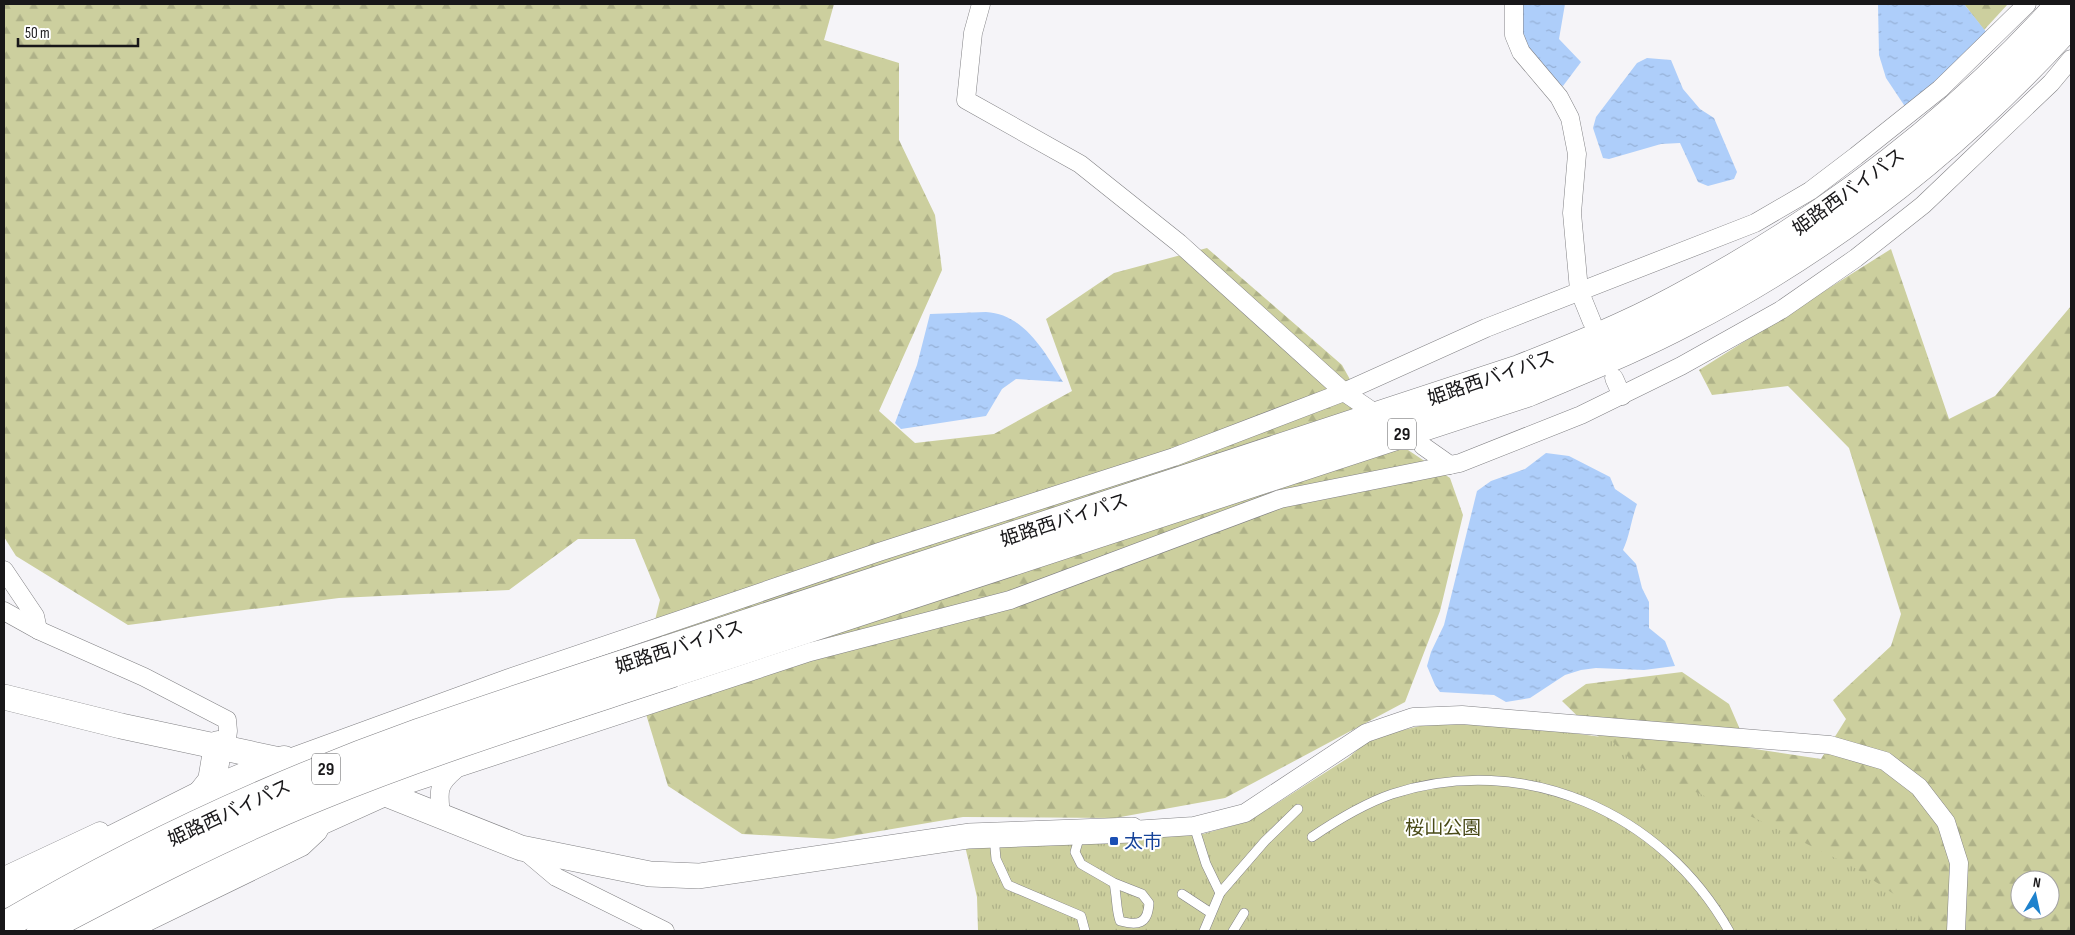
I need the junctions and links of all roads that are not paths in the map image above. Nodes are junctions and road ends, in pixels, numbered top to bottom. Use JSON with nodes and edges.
{"nodes":[{"id":1,"x":981,"y":4,"type":"edge"},
{"id":2,"x":1514,"y":4,"type":"edge"},
{"id":3,"x":2027,"y":4,"type":"edge"},
{"id":4,"x":2060,"y":4,"type":"edge"},
{"id":5,"x":2071,"y":23,"type":"edge"},
{"id":6,"x":2054,"y":44,"type":"edge"},
{"id":7,"x":1579,"y":290,"type":"junction"},
{"id":8,"x":1592,"y":322,"type":"dead end"},
{"id":9,"x":1614,"y":378,"type":"dead end"},
{"id":10,"x":1344,"y":392,"type":"junction"},
{"id":11,"x":1622,"y":396,"type":"junction"},
{"id":12,"x":1369,"y":409,"type":"dead end"},
{"id":13,"x":1423,"y":446,"type":"dead end"},
{"id":14,"x":1450,"y":465,"type":"junction"},
{"id":15,"x":4,"y":570,"type":"edge"},
{"id":16,"x":4,"y":610,"type":"edge"},
{"id":17,"x":38,"y":630,"type":"junction"},
{"id":18,"x":669,"y":662,"type":"junction"},
{"id":19,"x":4,"y":697,"type":"edge"},
{"id":20,"x":350,"y":736,"type":"junction"},
{"id":21,"x":222,"y":746,"type":"junction"},
{"id":22,"x":284,"y":760,"type":"junction"},
{"id":23,"x":455,"y":769,"type":"junction"},
{"id":24,"x":320,"y":770,"type":"junction"},
{"id":25,"x":346,"y":779,"type":"junction"},
{"id":26,"x":382,"y":794,"type":"junction"},
{"id":27,"x":201,"y":795,"type":"junction"},
{"id":28,"x":1298,"y":809,"type":"dead end"},
{"id":29,"x":441,"y":816,"type":"junction"},
{"id":30,"x":316,"y":823,"type":"junction"},
{"id":31,"x":1194,"y":826,"type":"junction"},
{"id":32,"x":1132,"y":830,"type":"joint"},
{"id":33,"x":1081,"y":832,"type":"junction"},
{"id":34,"x":994,"y":833,"type":"junction"},
{"id":35,"x":1312,"y":837,"type":"dead end"},
{"id":36,"x":521,"y":848,"type":"junction"},
{"id":37,"x":4,"y":876,"type":"edge"},
{"id":38,"x":1114,"y":883,"type":"junction"},
{"id":39,"x":1220,"y":892,"type":"junction"},
{"id":40,"x":4,"y":894,"type":"edge"},
{"id":41,"x":1182,"y":894,"type":"dead end"},
{"id":42,"x":1211,"y":913,"type":"junction"},
{"id":43,"x":1244,"y":913,"type":"dead end"},
{"id":44,"x":4,"y":926,"type":"edge"},
{"id":45,"x":41,"y":931,"type":"edge"},
{"id":46,"x":89,"y":931,"type":"edge"},
{"id":47,"x":129,"y":931,"type":"edge"},
{"id":48,"x":664,"y":931,"type":"edge"},
{"id":49,"x":1085,"y":931,"type":"edge"},
{"id":50,"x":1204,"y":931,"type":"edge"},
{"id":51,"x":1233,"y":931,"type":"edge"},
{"id":52,"x":1728,"y":931,"type":"edge"},
{"id":53,"x":1956,"y":931,"type":"edge"}],
"edges":[{"from":1,"to":10,"type":"street"},
{"from":2,"to":7,"type":"street"},
{"from":3,"to":7,"type":"street"},
{"from":4,"to":6,"type":"highway","name":"姫路西バイパス","number":"29"},
{"from":5,"to":6,"type":"highway","name":"姫路西バイパス","number":"29"},
{"from":6,"to":11,"type":"street"},
{"from":6,"to":18,"type":"highway","name":"姫路西バイパス","number":"29"},
{"from":7,"to":8,"type":"street"},
{"from":7,"to":10,"type":"street"},
{"from":9,"to":11,"type":"street"},
{"from":10,"to":12,"type":"street"},
{"from":10,"to":20,"type":"street"},
{"from":11,"to":14,"type":"street"},
{"from":13,"to":14,"type":"street"},
{"from":14,"to":23,"type":"street"},
{"from":15,"to":17,"type":"street"},
{"from":16,"to":17,"type":"street"},
{"from":17,"to":21,"type":"street"},
{"from":18,"to":44,"type":"highway","name":"姫路西バイパス","number":"29","bridge":true},
{"from":18,"to":45,"type":"highway","name":"姫路西バイパス","number":"29","bridge":true},
{"from":19,"to":21,"type":"street"},
{"from":20,"to":22,"type":"street"},
{"from":20,"to":25,"type":"street"},
{"from":21,"to":22,"type":"street"},
{"from":21,"to":27,"type":"highway"},
{"from":22,"to":24,"type":"street"},
{"from":22,"to":27,"type":"highway"},
{"from":23,"to":26,"type":"street"},
{"from":23,"to":29,"type":"street"},
{"from":24,"to":25,"type":"street"},
{"from":24,"to":30,"type":"street"},
{"from":25,"to":26,"type":"street"},
{"from":26,"to":29,"type":"street"},
{"from":26,"to":30,"type":"highway"},
{"from":27,"to":37,"type":"street"},
{"from":27,"to":40,"type":"highway"},
{"from":28,"to":39,"type":"lane"},
{"from":29,"to":36,"type":"street"},
{"from":30,"to":46,"type":"highway"},
{"from":30,"to":47,"type":"street"},
{"from":31,"to":32,"type":"street"},
{"from":31,"to":39,"type":"lane"},
{"from":31,"to":53,"type":"street"},
{"from":32,"to":33,"type":"street"},
{"from":33,"to":34,"type":"street"},
{"from":33,"to":38,"type":"lane"},
{"from":34,"to":36,"type":"street"},
{"from":34,"to":49,"type":"lane"},
{"from":35,"to":52,"type":"lane"},
{"from":36,"to":48,"type":"street"},
{"from":38,"to":38,"type":"lane"},
{"from":39,"to":42,"type":"lane"},
{"from":41,"to":42,"type":"lane"},
{"from":42,"to":50,"type":"lane"},
{"from":43,"to":51,"type":"lane"}]}
